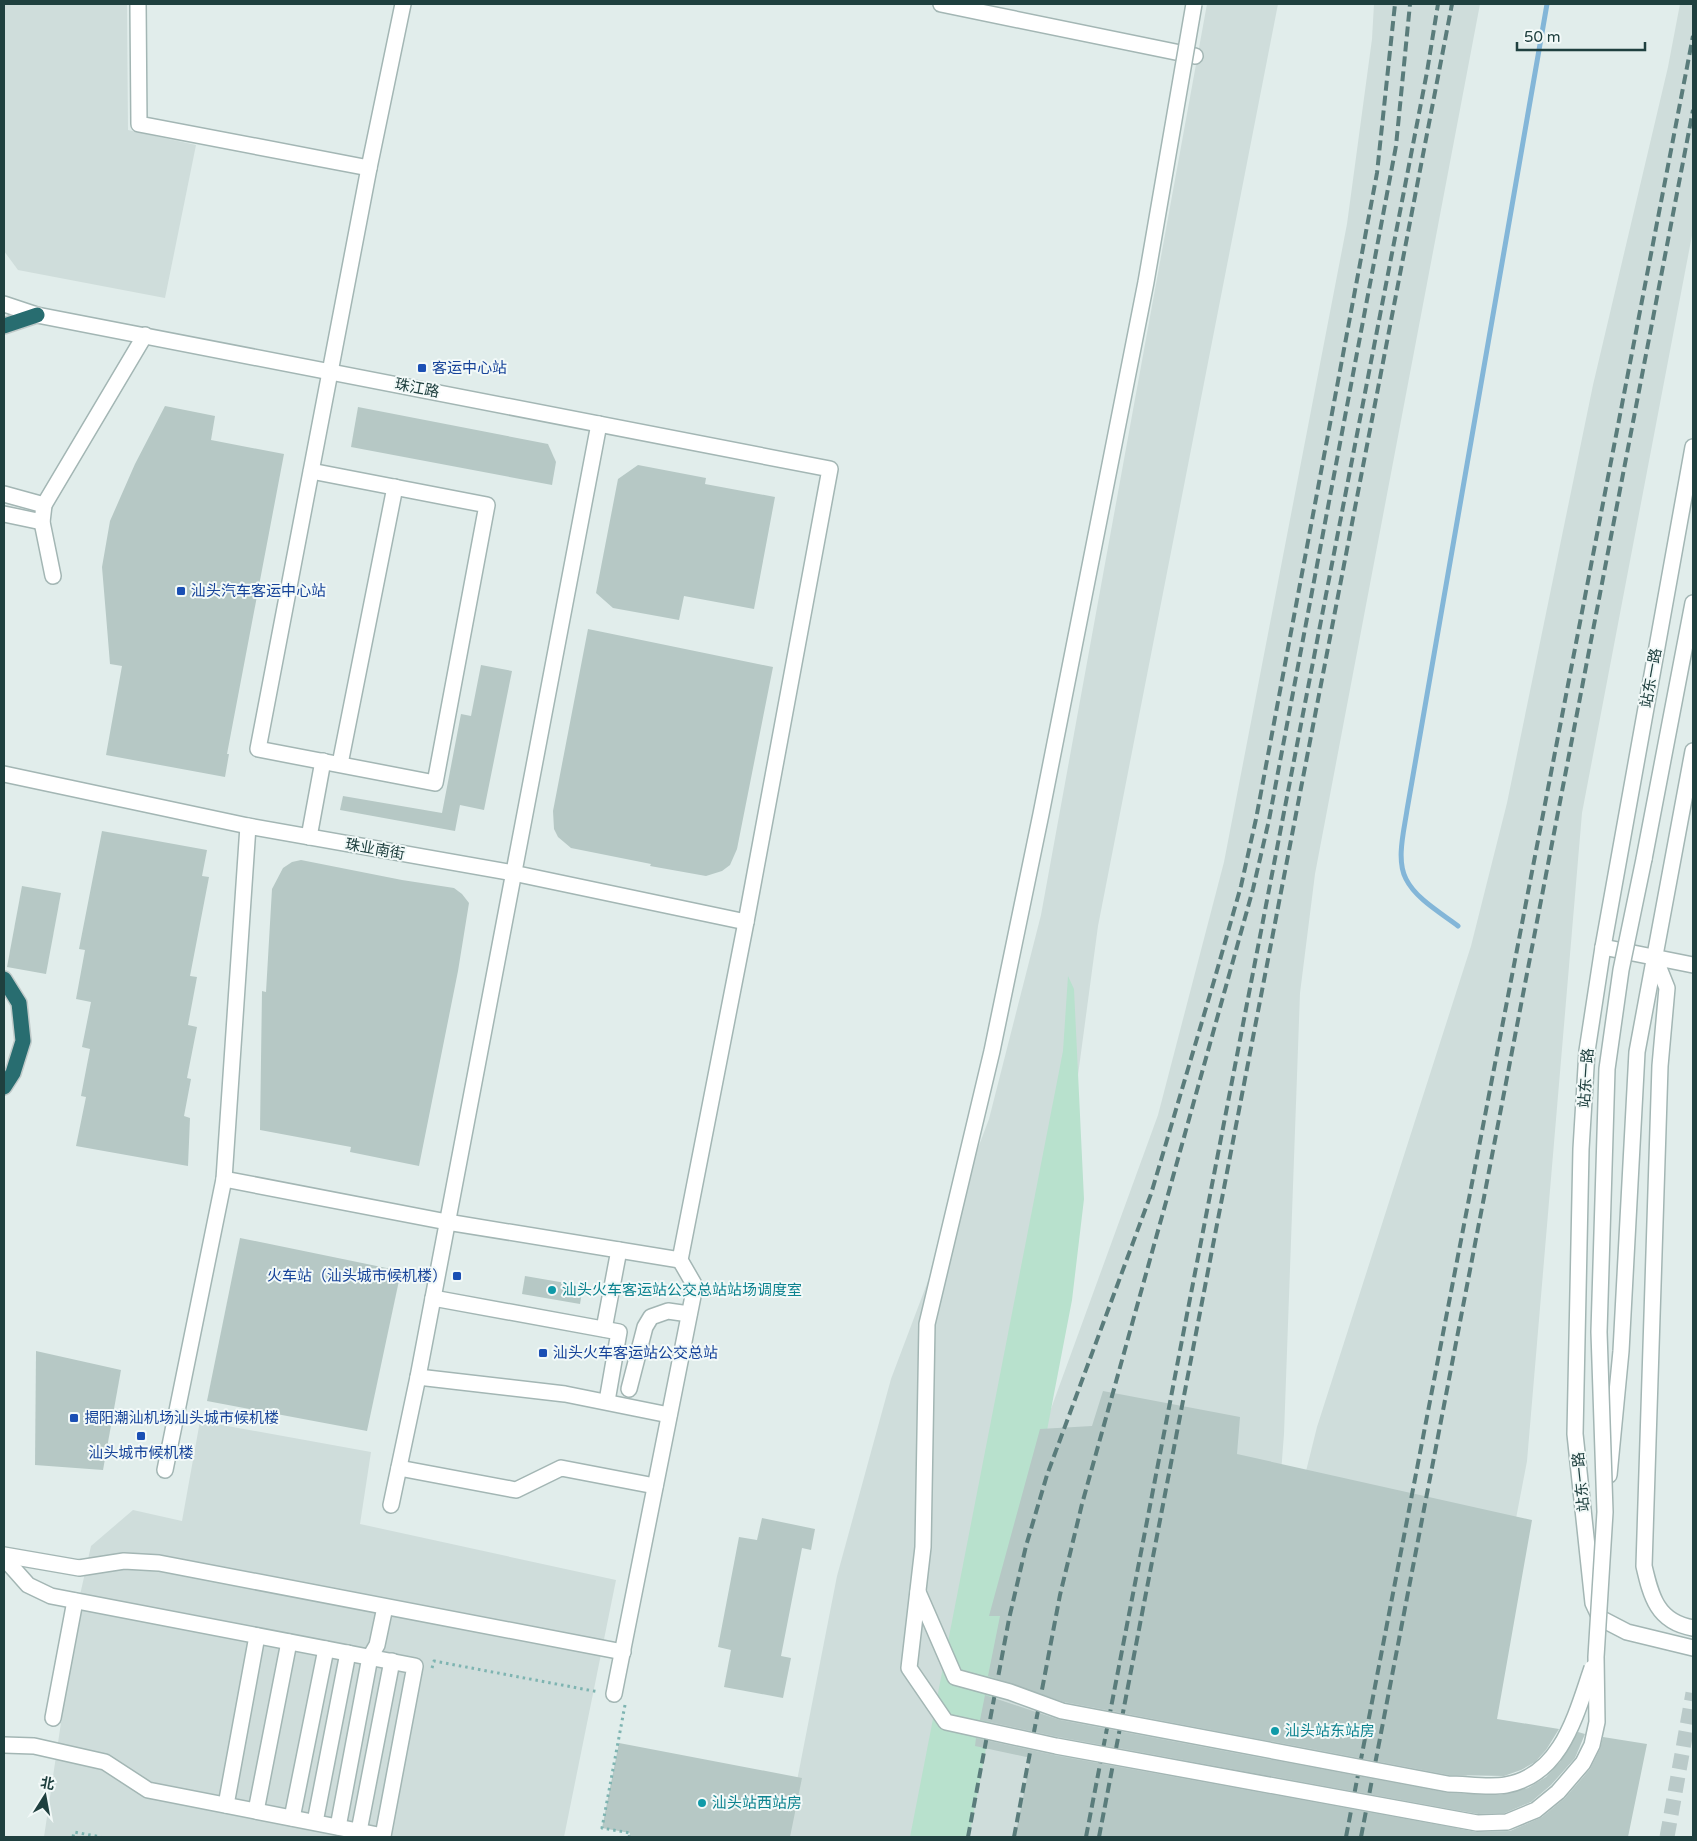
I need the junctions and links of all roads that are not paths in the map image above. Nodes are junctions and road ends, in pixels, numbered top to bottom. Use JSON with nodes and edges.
{"nodes":[{"id":1,"x":138,"y":4,"type":"edge"},
{"id":2,"x":403,"y":4,"type":"edge"},
{"id":3,"x":941,"y":4,"type":"edge"},
{"id":4,"x":1194,"y":4,"type":"edge"},
{"id":5,"x":1195,"y":56,"type":"dead end"},
{"id":6,"x":369,"y":168,"type":"junction"},
{"id":7,"x":4,"y":304,"type":"edge"},
{"id":8,"x":37,"y":314,"type":"junction"},
{"id":9,"x":4,"y":326,"type":"edge"},
{"id":10,"x":145,"y":335,"type":"junction"},
{"id":11,"x":330,"y":370,"type":"junction"},
{"id":12,"x":599,"y":424,"type":"junction"},
{"id":13,"x":1693,"y":447,"type":"edge"},
{"id":14,"x":312,"y":471,"type":"junction"},
{"id":15,"x":395,"y":487,"type":"junction"},
{"id":16,"x":4,"y":494,"type":"edge"},
{"id":17,"x":44,"y":505,"type":"junction"},
{"id":18,"x":4,"y":514,"type":"edge"},
{"id":19,"x":42,"y":522,"type":"junction"},
{"id":20,"x":53,"y":576,"type":"dead end"},
{"id":21,"x":1693,"y":603,"type":"edge"},
{"id":22,"x":1693,"y":750,"type":"edge"},
{"id":23,"x":323,"y":761,"type":"junction"},
{"id":24,"x":340,"y":764,"type":"junction"},
{"id":25,"x":4,"y":774,"type":"edge"},
{"id":26,"x":248,"y":826,"type":"junction"},
{"id":27,"x":309,"y":837,"type":"junction"},
{"id":28,"x":513,"y":873,"type":"junction"},
{"id":29,"x":746,"y":922,"type":"junction"},
{"id":30,"x":1603,"y":947,"type":"junction"},
{"id":31,"x":1655,"y":958,"type":"junction"},
{"id":32,"x":1693,"y":965,"type":"edge"},
{"id":33,"x":4,"y":980,"type":"edge"},
{"id":34,"x":4,"y":1087,"type":"edge"},
{"id":35,"x":224,"y":1179,"type":"junction"},
{"id":36,"x":447,"y":1222,"type":"junction"},
{"id":37,"x":619,"y":1250,"type":"junction"},
{"id":38,"x":680,"y":1260,"type":"junction"},
{"id":39,"x":433,"y":1298,"type":"junction"},
{"id":40,"x":689,"y":1314,"type":"junction"},
{"id":41,"x":604,"y":1329,"type":"junction"},
{"id":42,"x":418,"y":1377,"type":"junction"},
{"id":43,"x":628,"y":1390,"type":"dead end"},
{"id":44,"x":607,"y":1401,"type":"junction"},
{"id":45,"x":669,"y":1415,"type":"junction"},
{"id":46,"x":399,"y":1468,"type":"junction"},
{"id":47,"x":165,"y":1470,"type":"dead end"},
{"id":48,"x":655,"y":1486,"type":"junction"},
{"id":49,"x":391,"y":1505,"type":"dead end"},
{"id":50,"x":1605,"y":1512,"type":"junction"},
{"id":51,"x":4,"y":1556,"type":"edge"},
{"id":52,"x":918,"y":1592,"type":"junction"},
{"id":53,"x":75,"y":1601,"type":"junction"},
{"id":54,"x":385,"y":1607,"type":"junction"},
{"id":55,"x":1689,"y":1627,"type":"edge"},
{"id":56,"x":257,"y":1636,"type":"junction"},
{"id":57,"x":289,"y":1642,"type":"junction"},
{"id":58,"x":1692,"y":1648,"type":"edge"},
{"id":59,"x":326,"y":1649,"type":"junction"},
{"id":60,"x":623,"y":1652,"type":"junction"},
{"id":61,"x":348,"y":1653,"type":"junction"},
{"id":62,"x":370,"y":1657,"type":"junction"},
{"id":63,"x":1596,"y":1657,"type":"junction"},
{"id":64,"x":392,"y":1662,"type":"junction"},
{"id":65,"x":614,"y":1694,"type":"road end"},
{"id":66,"x":53,"y":1718,"type":"dead end"},
{"id":67,"x":4,"y":1745,"type":"edge"},
{"id":68,"x":226,"y":1805,"type":"junction"},
{"id":69,"x":256,"y":1811,"type":"junction"},
{"id":70,"x":292,"y":1818,"type":"junction"},
{"id":71,"x":315,"y":1822,"type":"junction"},
{"id":72,"x":338,"y":1827,"type":"junction"},
{"id":73,"x":359,"y":1831,"type":"junction"}],
"edges":[{"from":1,"to":6,"type":"street"},
{"from":2,"to":6,"type":"street"},
{"from":3,"to":5,"type":"street"},
{"from":4,"to":52,"type":"street","bridge":true},
{"from":6,"to":11,"type":"street"},
{"from":7,"to":8,"type":"street","name":"珠江路"},
{"from":8,"to":9,"type":"highway"},
{"from":8,"to":10,"type":"street","name":"珠江路"},
{"from":10,"to":11,"type":"street","name":"珠江路"},
{"from":10,"to":17,"type":"street"},
{"from":11,"to":12,"type":"street","name":"珠江路"},
{"from":11,"to":14,"type":"street"},
{"from":12,"to":28,"type":"street"},
{"from":12,"to":29,"type":"street","name":"珠江路"},
{"from":13,"to":30,"type":"street","name":"站东一路"},
{"from":14,"to":15,"type":"street"},
{"from":14,"to":23,"type":"street"},
{"from":15,"to":24,"type":"street"},
{"from":15,"to":24,"type":"street"},
{"from":16,"to":17,"type":"street"},
{"from":17,"to":19,"type":"street"},
{"from":18,"to":19,"type":"street"},
{"from":19,"to":20,"type":"street"},
{"from":21,"to":50,"type":"street","bridge":true},
{"from":22,"to":31,"type":"street"},
{"from":23,"to":24,"type":"street"},
{"from":23,"to":27,"type":"street"},
{"from":25,"to":26,"type":"street","name":"珠业南街"},
{"from":26,"to":27,"type":"street","name":"珠业南街"},
{"from":26,"to":35,"type":"street"},
{"from":27,"to":28,"type":"street","name":"珠业南街"},
{"from":28,"to":29,"type":"street","name":"珠业南街"},
{"from":28,"to":36,"type":"street"},
{"from":29,"to":38,"type":"street"},
{"from":30,"to":31,"type":"street"},
{"from":30,"to":58,"type":"street","name":"站东一路"},
{"from":31,"to":32,"type":"street"},
{"from":31,"to":50,"type":"street","bridge":true},
{"from":31,"to":55,"type":"street"},
{"from":33,"to":34,"type":"highway"},
{"from":35,"to":36,"type":"street"},
{"from":35,"to":47,"type":"street"},
{"from":36,"to":37,"type":"street"},
{"from":36,"to":39,"type":"street"},
{"from":37,"to":38,"type":"street"},
{"from":37,"to":41,"type":"street"},
{"from":38,"to":40,"type":"street"},
{"from":39,"to":41,"type":"street"},
{"from":39,"to":42,"type":"street"},
{"from":40,"to":43,"type":"street"},
{"from":40,"to":45,"type":"street"},
{"from":41,"to":44,"type":"street"},
{"from":42,"to":44,"type":"street"},
{"from":42,"to":46,"type":"street"},
{"from":44,"to":45,"type":"street"},
{"from":45,"to":48,"type":"street"},
{"from":46,"to":48,"type":"street"},
{"from":46,"to":49,"type":"street"},
{"from":48,"to":60,"type":"street"},
{"from":50,"to":63,"type":"street","bridge":true},
{"from":51,"to":53,"type":"street"},
{"from":51,"to":54,"type":"street"},
{"from":52,"to":63,"type":"street","bridge":true},
{"from":52,"to":63,"type":"street","bridge":true},
{"from":53,"to":56,"type":"street"},
{"from":53,"to":66,"type":"street"},
{"from":54,"to":60,"type":"street"},
{"from":54,"to":62,"type":"street"},
{"from":56,"to":57,"type":"street"},
{"from":56,"to":68,"type":"street"},
{"from":57,"to":59,"type":"street"},
{"from":57,"to":69,"type":"street"},
{"from":59,"to":61,"type":"street"},
{"from":59,"to":70,"type":"street"},
{"from":60,"to":65,"type":"street"},
{"from":61,"to":62,"type":"street"},
{"from":61,"to":71,"type":"street"},
{"from":62,"to":64,"type":"street"},
{"from":62,"to":72,"type":"street"},
{"from":64,"to":73,"type":"street"},
{"from":64,"to":73,"type":"street"},
{"from":67,"to":68,"type":"street"},
{"from":68,"to":69,"type":"street"},
{"from":69,"to":70,"type":"street"},
{"from":70,"to":71,"type":"street"},
{"from":71,"to":72,"type":"street"},
{"from":72,"to":73,"type":"street"}]}
